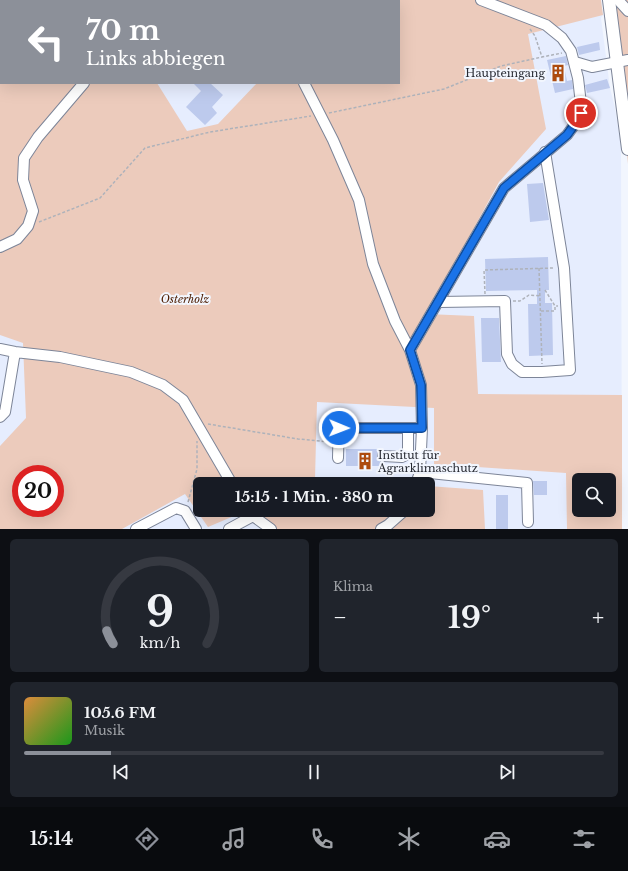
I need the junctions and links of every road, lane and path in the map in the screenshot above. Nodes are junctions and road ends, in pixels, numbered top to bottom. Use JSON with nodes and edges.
{"nodes":[{"id":1,"x":481,"y":0,"type":"edge"},
{"id":2,"x":609,"y":0,"type":"edge"},
{"id":3,"x":618,"y":0,"type":"edge"},
{"id":4,"x":628,"y":11,"type":"edge"},
{"id":5,"x":522,"y":16,"type":"junction"},
{"id":6,"x":571,"y":51,"type":"junction"},
{"id":7,"x":542,"y":57,"type":"junction"},
{"id":8,"x":622,"y":61,"type":"edge"},
{"id":9,"x":575,"y":62,"type":"junction"},
{"id":10,"x":592,"y":67,"type":"junction"},
{"id":11,"x":578,"y":78,"type":"junction"},
{"id":12,"x":83,"y":84,"type":"edge"},
{"id":13,"x":304,"y":84,"type":"edge"},
{"id":14,"x":320,"y":115,"type":"junction"},
{"id":15,"x":628,"y":149,"type":"edge"},
{"id":16,"x":545,"y":152,"type":"junction"},
{"id":17,"x":28,"y":226,"type":"junction"},
{"id":18,"x":0,"y":247,"type":"edge"},
{"id":19,"x":539,"y":268,"type":"junction"},
{"id":20,"x":564,"y":268,"type":"junction"},
{"id":21,"x":545,"y":290,"type":"dead end"},
{"id":22,"x":541,"y":296,"type":"junction"},
{"id":23,"x":505,"y":301,"type":"junction"},
{"id":24,"x":439,"y":302,"type":"junction"},
{"id":25,"x":485,"y":302,"type":"junction"},
{"id":26,"x":567,"y":305,"type":"junction"},
{"id":27,"x":555,"y":306,"type":"junction"},
{"id":28,"x":541,"y":311,"type":"junction"},
{"id":29,"x":0,"y":349,"type":"edge"},
{"id":30,"x":410,"y":350,"type":"junction"},
{"id":31,"x":15,"y":352,"type":"junction"},
{"id":32,"x":542,"y":372,"type":"junction"},
{"id":33,"x":339,"y":415,"type":"dead end"},
{"id":34,"x":0,"y":417,"type":"edge"},
{"id":35,"x":197,"y":422,"type":"junction"},
{"id":36,"x":339,"y":428,"type":"junction"},
{"id":37,"x":408,"y":428,"type":"junction"},
{"id":38,"x":422,"y":428,"type":"junction"},
{"id":39,"x":197,"y":438,"type":"dead end"},
{"id":40,"x":338,"y":443,"type":"junction"},
{"id":41,"x":383,"y":456,"type":"dead end"},
{"id":42,"x":338,"y":458,"type":"dead end"},
{"id":43,"x":420,"y":472,"type":"junction"},
{"id":44,"x":228,"y":477,"type":"edge"},
{"id":45,"x":418,"y":477,"type":"edge"},
{"id":46,"x":185,"y":511,"type":"junction"},
{"id":47,"x":246,"y":517,"type":"edge"},
{"id":48,"x":256,"y":517,"type":"edge"},
{"id":49,"x":397,"y":517,"type":"edge"},
{"id":50,"x":528,"y":522,"type":"dead end"},
{"id":51,"x":136,"y":529,"type":"edge"},
{"id":52,"x":196,"y":529,"type":"edge"},
{"id":53,"x":229,"y":529,"type":"edge"},
{"id":54,"x":270,"y":529,"type":"edge"},
{"id":55,"x":381,"y":529,"type":"edge"}],
"edges":[{"from":1,"to":5,"type":"street"},
{"from":2,"to":8,"type":"main road"},
{"from":3,"to":4,"type":"street"},
{"from":5,"to":6,"type":"street"},
{"from":5,"to":7,"type":"path"},
{"from":6,"to":7,"type":"path"},
{"from":6,"to":9,"type":"street"},
{"from":7,"to":14,"type":"path"},
{"from":8,"to":10,"type":"street"},
{"from":8,"to":15,"type":"main road"},
{"from":9,"to":10,"type":"street"},
{"from":9,"to":11,"type":"street"},
{"from":10,"to":11,"type":"street"},
{"from":11,"to":16,"type":"street"},
{"from":12,"to":17,"type":"street"},
{"from":13,"to":14,"type":"street"},
{"from":14,"to":17,"type":"path"},
{"from":14,"to":30,"type":"street"},
{"from":16,"to":20,"type":"street"},
{"from":16,"to":24,"type":"street"},
{"from":17,"to":18,"type":"street"},
{"from":19,"to":20,"type":"path"},
{"from":19,"to":22,"type":"path"},
{"from":19,"to":25,"type":"path"},
{"from":20,"to":26,"type":"street"},
{"from":21,"to":27,"type":"path"},
{"from":22,"to":23,"type":"path"},
{"from":22,"to":28,"type":"path"},
{"from":23,"to":25,"type":"street"},
{"from":23,"to":32,"type":"street"},
{"from":24,"to":25,"type":"street"},
{"from":24,"to":30,"type":"street"},
{"from":26,"to":27,"type":"path"},
{"from":26,"to":32,"type":"street"},
{"from":27,"to":28,"type":"path"},
{"from":28,"to":32,"type":"path"},
{"from":29,"to":31,"type":"street"},
{"from":30,"to":38,"type":"street"},
{"from":31,"to":34,"type":"street"},
{"from":31,"to":35,"type":"street"},
{"from":33,"to":36,"type":"street"},
{"from":35,"to":40,"type":"path"},
{"from":35,"to":44,"type":"street"},
{"from":36,"to":37,"type":"street"},
{"from":36,"to":40,"type":"street"},
{"from":37,"to":38,"type":"street"},
{"from":37,"to":41,"type":"street"},
{"from":38,"to":43,"type":"street"},
{"from":39,"to":46,"type":"path"},
{"from":40,"to":42,"type":"street"},
{"from":43,"to":45,"type":"street"},
{"from":43,"to":50,"type":"street"},
{"from":46,"to":51,"type":"street"},
{"from":46,"to":52,"type":"street"},
{"from":47,"to":53,"type":"street"},
{"from":48,"to":54,"type":"street"},
{"from":49,"to":55,"type":"street"}]}
